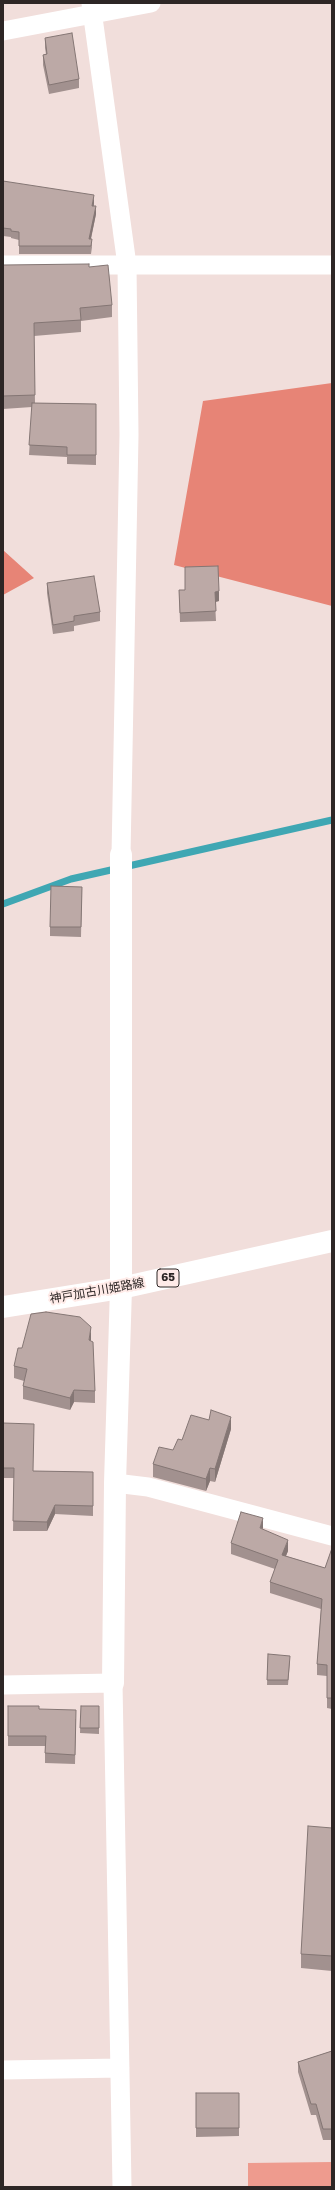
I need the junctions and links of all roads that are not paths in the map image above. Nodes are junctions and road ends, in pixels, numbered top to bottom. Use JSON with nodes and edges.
{"nodes":[{"id":1,"x":151,"y":3,"type":"edge"},
{"id":2,"x":92,"y":8,"type":"edge"},
{"id":3,"x":3,"y":31,"type":"edge"},
{"id":4,"x":3,"y":264,"type":"edge"},
{"id":5,"x":127,"y":265,"type":"junction"},
{"id":6,"x":332,"y":265,"type":"edge"},
{"id":7,"x":121,"y":855,"type":"joint"},
{"id":8,"x":332,"y":1241,"type":"edge"},
{"id":9,"x":122,"y":1288,"type":"junction"},
{"id":10,"x":3,"y":1307,"type":"edge"},
{"id":11,"x":115,"y":1484,"type":"junction"},
{"id":12,"x":332,"y":1536,"type":"edge"},
{"id":13,"x":113,"y":1683,"type":"junction"},
{"id":14,"x":3,"y":1685,"type":"edge"},
{"id":15,"x":120,"y":2068,"type":"junction"},
{"id":16,"x":3,"y":2070,"type":"edge"},
{"id":17,"x":122,"y":2187,"type":"edge"}],
"edges":[{"from":1,"to":2,"type":"street"},
{"from":2,"to":3,"type":"street"},
{"from":2,"to":5,"type":"street"},
{"from":4,"to":5,"type":"street"},
{"from":5,"to":6,"type":"street"},
{"from":5,"to":7,"type":"street"},
{"from":7,"to":9,"type":"street"},
{"from":8,"to":9,"type":"street","name":"神戸加古川姫路線","number":"65"},
{"from":9,"to":10,"type":"street","name":"神戸加古川姫路線","number":"65"},
{"from":9,"to":11,"type":"street"},
{"from":11,"to":12,"type":"street"},
{"from":11,"to":13,"type":"street"},
{"from":13,"to":14,"type":"street"},
{"from":13,"to":15,"type":"street"},
{"from":15,"to":16,"type":"street"},
{"from":15,"to":17,"type":"street"}]}
